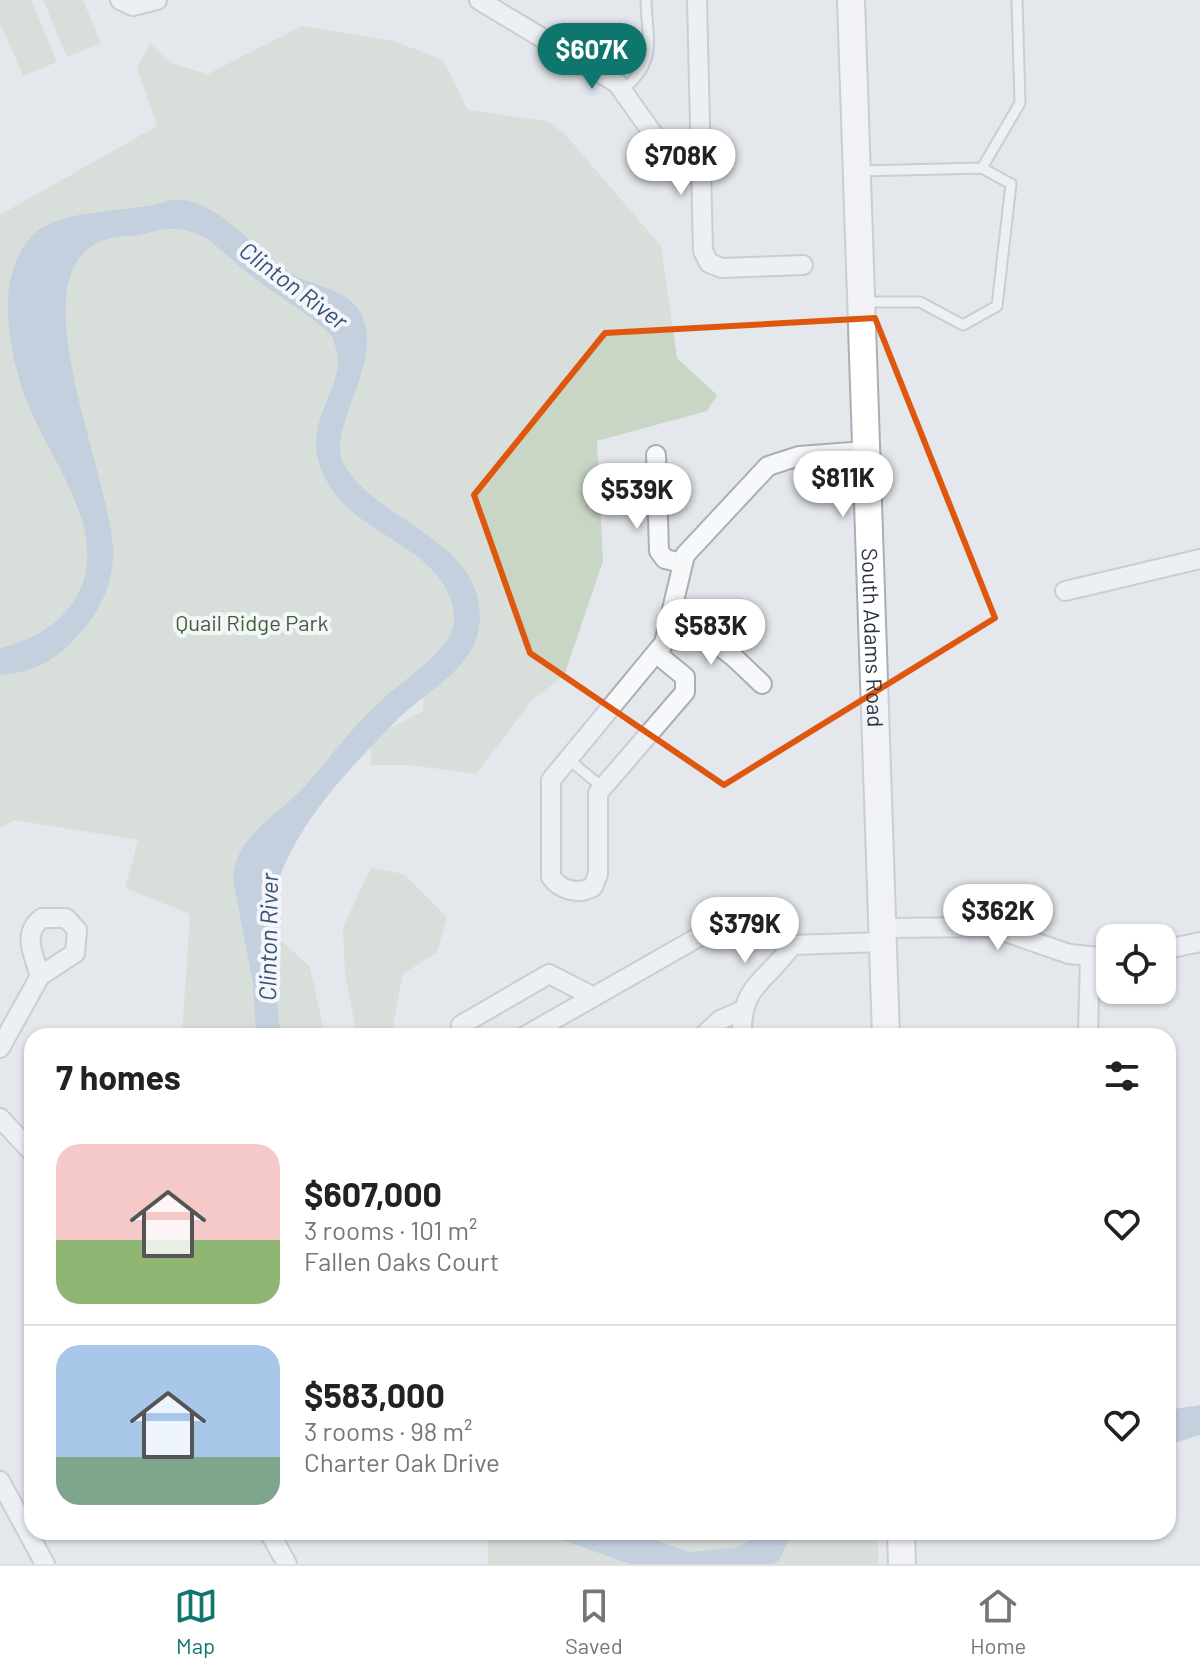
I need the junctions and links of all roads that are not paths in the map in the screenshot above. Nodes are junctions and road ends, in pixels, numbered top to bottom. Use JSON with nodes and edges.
{"nodes":[{"id":1,"x":120,"y":0,"type":"edge"},
{"id":2,"x":157,"y":0,"type":"edge"},
{"id":3,"x":479,"y":0,"type":"edge"},
{"id":4,"x":646,"y":0,"type":"edge"},
{"id":5,"x":697,"y":0,"type":"edge"},
{"id":6,"x":851,"y":0,"type":"edge"},
{"id":7,"x":1017,"y":0,"type":"edge"},
{"id":8,"x":624,"y":89,"type":"junction"},
{"id":9,"x":701,"y":144,"type":"junction"},
{"id":10,"x":982,"y":168,"type":"junction"},
{"id":11,"x":858,"y":171,"type":"junction"},
{"id":12,"x":803,"y":265,"type":"dead end"},
{"id":13,"x":862,"y":302,"type":"junction"},
{"id":14,"x":866,"y":451,"type":"junction"},
{"id":15,"x":656,"y":455,"type":"dead end"},
{"id":16,"x":1200,"y":559,"type":"edge"},
{"id":17,"x":682,"y":563,"type":"junction"},
{"id":18,"x":1065,"y":591,"type":"dead end"},
{"id":19,"x":668,"y":633,"type":"junction"},
{"id":20,"x":657,"y":654,"type":"junction"},
{"id":21,"x":762,"y":684,"type":"dead end"},
{"id":22,"x":567,"y":758,"type":"junction"},
{"id":23,"x":602,"y":787,"type":"junction"},
{"id":24,"x":882,"y":935,"type":"junction"},
{"id":25,"x":1200,"y":942,"type":"edge"},
{"id":26,"x":792,"y":945,"type":"junction"},
{"id":27,"x":1176,"y":947,"type":"edge"},
{"id":28,"x":1090,"y":957,"type":"junction"},
{"id":29,"x":1096,"y":957,"type":"edge"},
{"id":30,"x":40,"y":976,"type":"dead end"},
{"id":31,"x":592,"y":996,"type":"junction"},
{"id":32,"x":741,"y":1011,"type":"junction"},
{"id":33,"x":462,"y":1028,"type":"edge"},
{"id":34,"x":538,"y":1028,"type":"edge"},
{"id":35,"x":712,"y":1028,"type":"edge"},
{"id":36,"x":742,"y":1028,"type":"edge"},
{"id":37,"x":886,"y":1028,"type":"edge"},
{"id":38,"x":1088,"y":1028,"type":"edge"},
{"id":39,"x":0,"y":1048,"type":"edge"},
{"id":40,"x":0,"y":1118,"type":"edge"},
{"id":41,"x":24,"y":1144,"type":"edge"},
{"id":42,"x":0,"y":1481,"type":"edge"},
{"id":43,"x":24,"y":1525,"type":"edge"},
{"id":44,"x":32,"y":1540,"type":"edge"},
{"id":45,"x":274,"y":1540,"type":"edge"},
{"id":46,"x":901,"y":1540,"type":"edge"},
{"id":47,"x":45,"y":1564,"type":"edge"},
{"id":48,"x":287,"y":1564,"type":"edge"},
{"id":49,"x":902,"y":1564,"type":"edge"}],
"edges":[{"from":1,"to":2,"type":"street"},
{"from":3,"to":8,"type":"street"},
{"from":4,"to":8,"type":"lane"},
{"from":5,"to":9,"type":"street"},
{"from":6,"to":11,"type":"main road","name":"South Adams Road"},
{"from":7,"to":10,"type":"lane"},
{"from":8,"to":9,"type":"street"},
{"from":9,"to":12,"type":"street"},
{"from":10,"to":11,"type":"lane"},
{"from":10,"to":13,"type":"lane"},
{"from":11,"to":13,"type":"main road","name":"South Adams Road"},
{"from":13,"to":14,"type":"main road","name":"South Adams Road"},
{"from":14,"to":17,"type":"street"},
{"from":14,"to":24,"type":"main road","name":"South Adams Road"},
{"from":15,"to":17,"type":"street"},
{"from":16,"to":18,"type":"street"},
{"from":17,"to":19,"type":"street"},
{"from":19,"to":20,"type":"street"},
{"from":19,"to":21,"type":"street"},
{"from":20,"to":22,"type":"street"},
{"from":20,"to":23,"type":"street"},
{"from":22,"to":23,"type":"lane"},
{"from":22,"to":23,"type":"street"},
{"from":24,"to":26,"type":"street"},
{"from":24,"to":28,"type":"street"},
{"from":24,"to":37,"type":"main road","name":"South Adams Road"},
{"from":25,"to":27,"type":"street"},
{"from":26,"to":31,"type":"street"},
{"from":26,"to":32,"type":"street"},
{"from":28,"to":29,"type":"street"},
{"from":28,"to":38,"type":"street"},
{"from":30,"to":39,"type":"street"},
{"from":31,"to":33,"type":"street"},
{"from":31,"to":34,"type":"street"},
{"from":32,"to":35,"type":"street"},
{"from":32,"to":36,"type":"street"},
{"from":40,"to":41,"type":"street"},
{"from":42,"to":43,"type":"street"},
{"from":44,"to":47,"type":"street"},
{"from":45,"to":48,"type":"street"},
{"from":46,"to":49,"type":"main road"}]}
